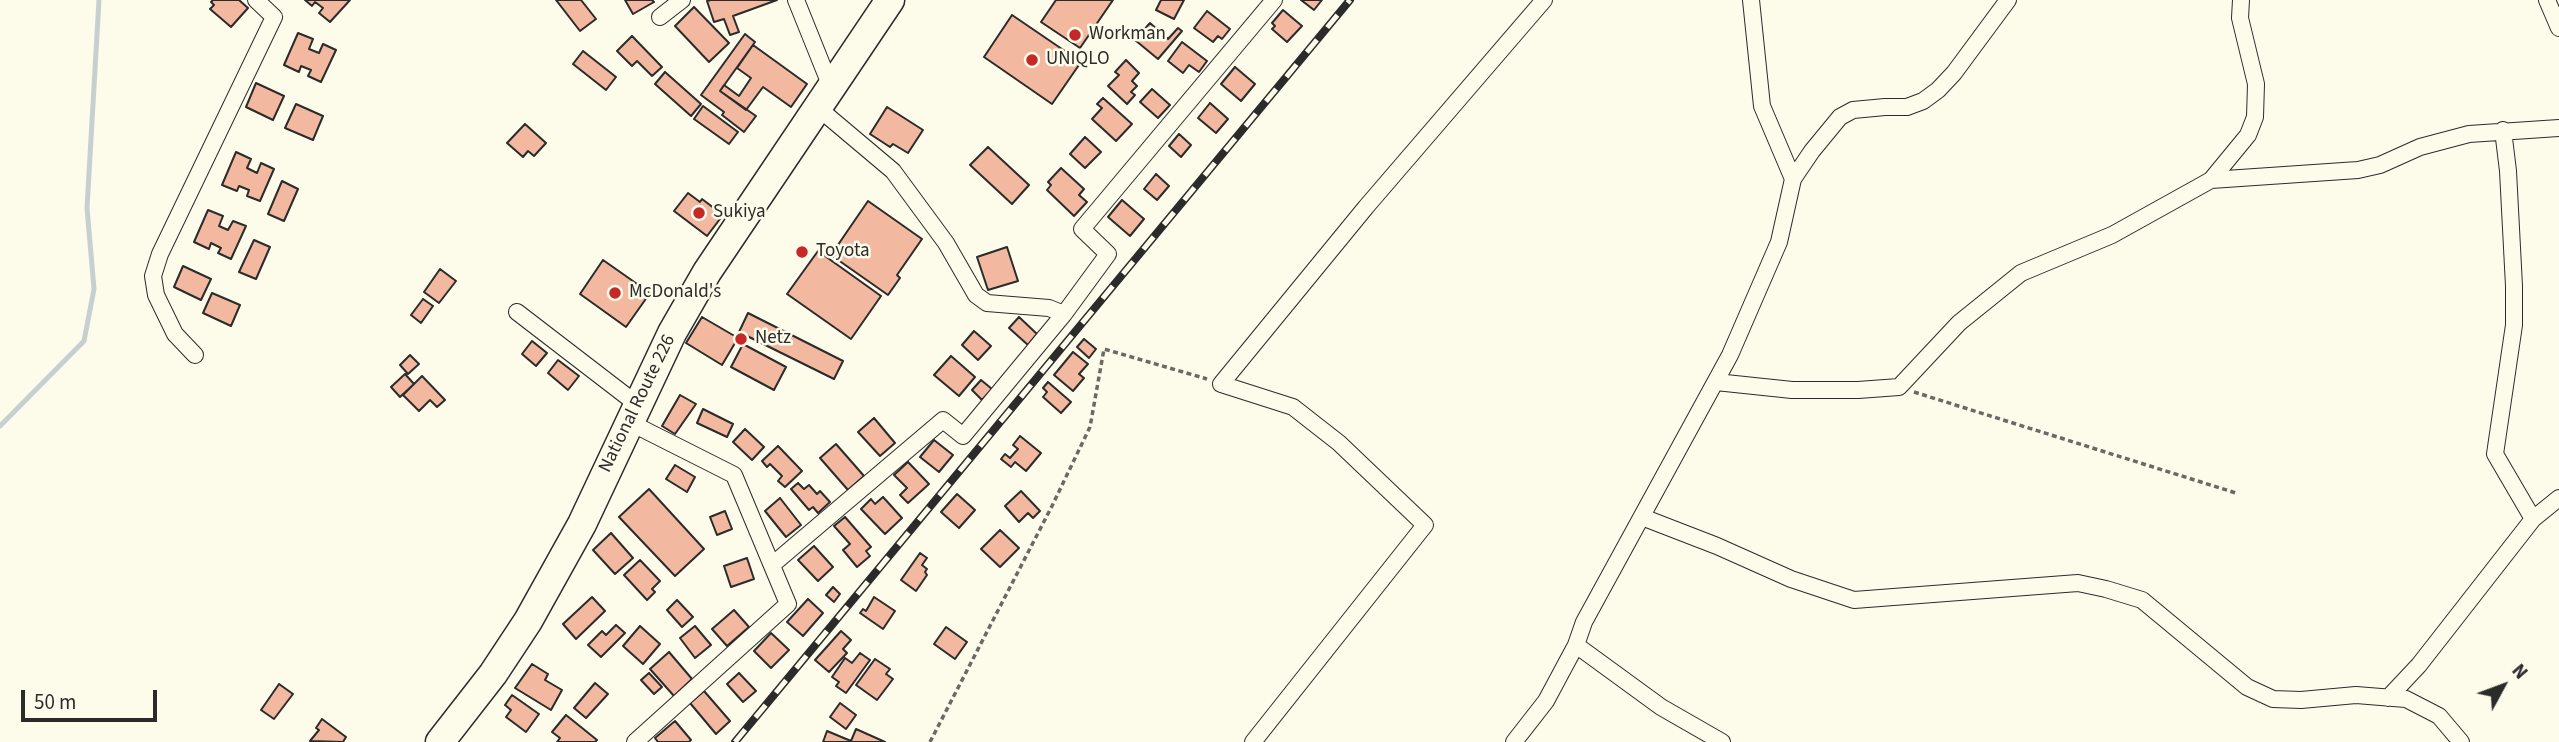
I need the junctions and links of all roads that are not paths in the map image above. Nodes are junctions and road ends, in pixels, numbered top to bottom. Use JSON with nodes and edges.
{"nodes":[{"id":1,"x":256,"y":0,"type":"edge"},
{"id":2,"x":681,"y":0,"type":"edge"},
{"id":3,"x":796,"y":0,"type":"edge"},
{"id":4,"x":890,"y":0,"type":"edge"},
{"id":5,"x":1274,"y":0,"type":"edge"},
{"id":6,"x":1544,"y":0,"type":"edge"},
{"id":7,"x":1751,"y":0,"type":"edge"},
{"id":8,"x":2008,"y":0,"type":"edge"},
{"id":9,"x":2241,"y":0,"type":"edge"},
{"id":10,"x":2547,"y":0,"type":"edge"},
{"id":11,"x":660,"y":17,"type":"dead end"},
{"id":12,"x":2559,"y":28,"type":"edge"},
{"id":13,"x":824,"y":97,"type":"junction"},
{"id":14,"x":2559,"y":128,"type":"edge"},
{"id":15,"x":2503,"y":130,"type":"junction"},
{"id":16,"x":1793,"y":179,"type":"junction"},
{"id":17,"x":2211,"y":180,"type":"junction"},
{"id":18,"x":517,"y":312,"type":"dead end"},
{"id":19,"x":1064,"y":314,"type":"junction"},
{"id":20,"x":195,"y":355,"type":"dead end"},
{"id":21,"x":1716,"y":382,"type":"junction"},
{"id":22,"x":634,"y":414,"type":"junction"},
{"id":23,"x":2559,"y":498,"type":"edge"},
{"id":24,"x":1642,"y":517,"type":"junction"},
{"id":25,"x":2533,"y":519,"type":"junction"},
{"id":26,"x":772,"y":565,"type":"junction"},
{"id":27,"x":1576,"y":645,"type":"junction"},
{"id":28,"x":2388,"y":698,"type":"junction"},
{"id":29,"x":452,"y":738,"type":"edge"},
{"id":30,"x":635,"y":742,"type":"edge"},
{"id":31,"x":1253,"y":742,"type":"edge"},
{"id":32,"x":1514,"y":742,"type":"edge"},
{"id":33,"x":1722,"y":742,"type":"edge"},
{"id":34,"x":2461,"y":742,"type":"edge"}],
"edges":[{"from":1,"to":20,"type":"street"},
{"from":2,"to":11,"type":"street"},
{"from":3,"to":13,"type":"street"},
{"from":4,"to":13,"type":"highway","name":"National Route 226"},
{"from":5,"to":19,"type":"street"},
{"from":6,"to":31,"type":"street"},
{"from":7,"to":16,"type":"street"},
{"from":8,"to":16,"type":"street"},
{"from":9,"to":17,"type":"street"},
{"from":10,"to":12,"type":"street"},
{"from":13,"to":19,"type":"street"},
{"from":13,"to":22,"type":"highway","name":"National Route 226"},
{"from":14,"to":15,"type":"street"},
{"from":15,"to":17,"type":"street"},
{"from":15,"to":25,"type":"street"},
{"from":16,"to":21,"type":"street"},
{"from":17,"to":21,"type":"street"},
{"from":18,"to":22,"type":"street"},
{"from":19,"to":26,"type":"street"},
{"from":21,"to":24,"type":"street"},
{"from":22,"to":26,"type":"street"},
{"from":22,"to":29,"type":"highway","name":"National Route 226"},
{"from":23,"to":25,"type":"street"},
{"from":24,"to":27,"type":"street"},
{"from":24,"to":28,"type":"street"},
{"from":25,"to":28,"type":"street"},
{"from":26,"to":30,"type":"street"},
{"from":27,"to":32,"type":"street"},
{"from":27,"to":33,"type":"street"},
{"from":28,"to":34,"type":"street"}]}
